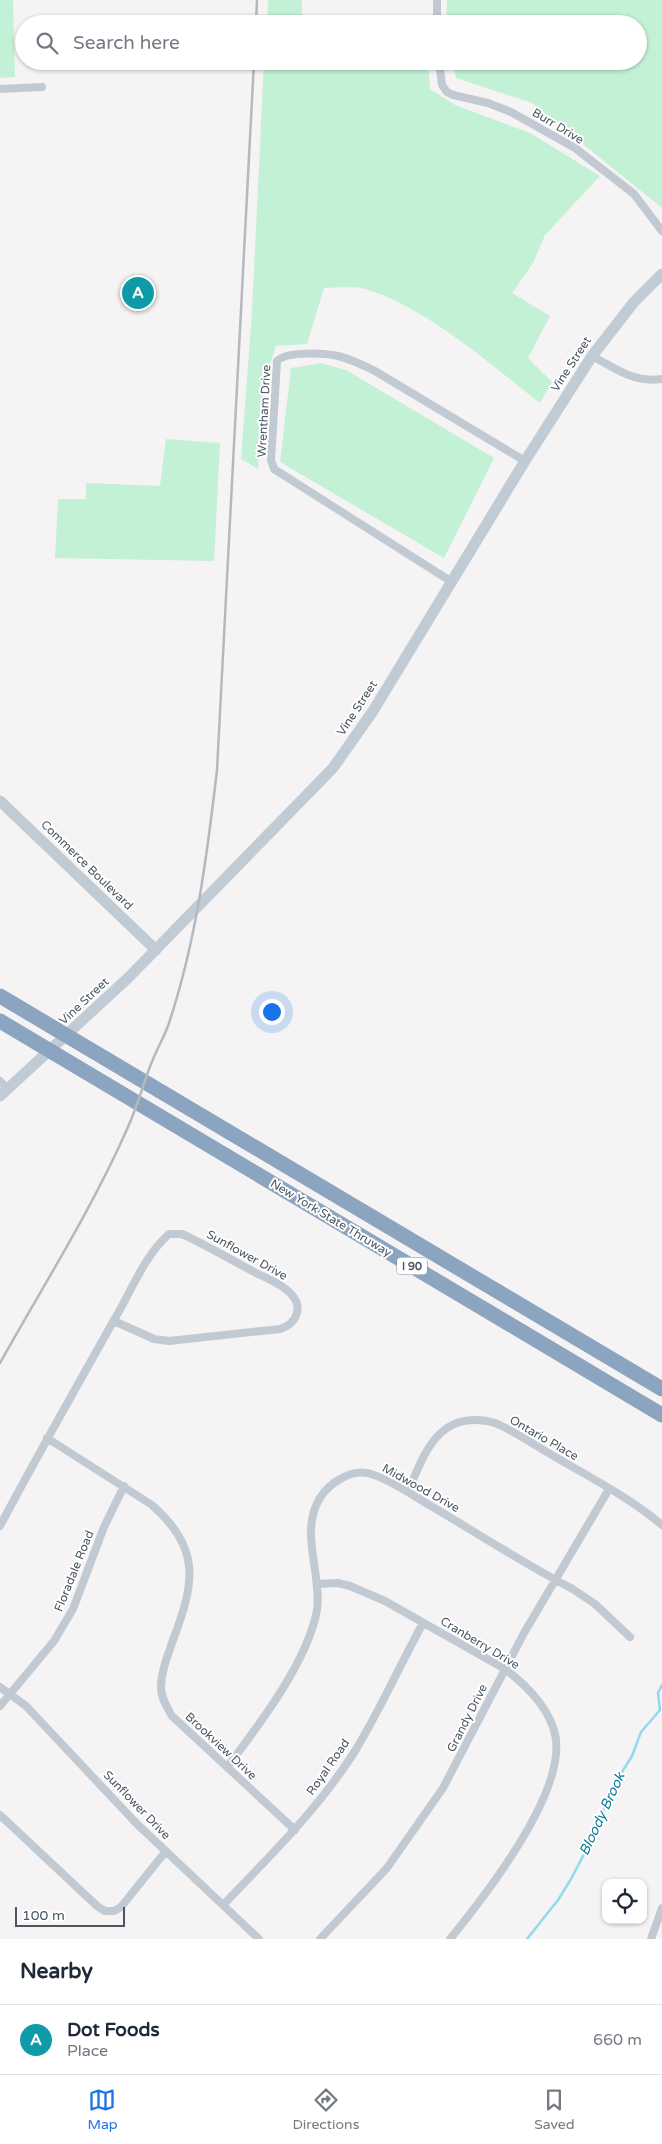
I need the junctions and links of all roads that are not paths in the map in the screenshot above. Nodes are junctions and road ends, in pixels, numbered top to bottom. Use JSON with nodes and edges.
{"nodes":[{"id":1,"x":437,"y":0,"type":"edge"},
{"id":2,"x":437,"y":15,"type":"edge"},
{"id":3,"x":440,"y":70,"type":"edge"},
{"id":4,"x":42,"y":87,"type":"dead end"},
{"id":5,"x":0,"y":89,"type":"edge"},
{"id":6,"x":662,"y":231,"type":"edge"},
{"id":7,"x":662,"y":274,"type":"edge"},
{"id":8,"x":592,"y":356,"type":"junction"},
{"id":9,"x":662,"y":379,"type":"edge"},
{"id":10,"x":525,"y":461,"type":"junction"},
{"id":11,"x":452,"y":582,"type":"junction"},
{"id":12,"x":0,"y":801,"type":"edge"},
{"id":13,"x":156,"y":950,"type":"junction"},
{"id":14,"x":0,"y":996,"type":"edge"},
{"id":15,"x":0,"y":1021,"type":"edge"},
{"id":16,"x":3,"y":1089,"type":"edge"},
{"id":17,"x":114,"y":1321,"type":"junction"},
{"id":18,"x":662,"y":1389,"type":"edge"},
{"id":19,"x":662,"y":1415,"type":"edge"},
{"id":20,"x":47,"y":1438,"type":"junction"},
{"id":21,"x":124,"y":1486,"type":"junction"},
{"id":22,"x":609,"y":1489,"type":"junction"},
{"id":23,"x":408,"y":1492,"type":"junction"},
{"id":24,"x":662,"y":1525,"type":"edge"},
{"id":25,"x":0,"y":1526,"type":"edge"},
{"id":26,"x":555,"y":1580,"type":"junction"},
{"id":27,"x":317,"y":1584,"type":"junction"},
{"id":28,"x":423,"y":1623,"type":"junction"},
{"id":29,"x":630,"y":1636,"type":"dead end"},
{"id":30,"x":505,"y":1670,"type":"junction"},
{"id":31,"x":0,"y":1687,"type":"edge"},
{"id":32,"x":11,"y":1694,"type":"junction"},
{"id":33,"x":0,"y":1706,"type":"edge"},
{"id":34,"x":228,"y":1766,"type":"junction"},
{"id":35,"x":0,"y":1815,"type":"edge"},
{"id":36,"x":295,"y":1830,"type":"junction"},
{"id":37,"x":166,"y":1852,"type":"junction"},
{"id":38,"x":224,"y":1904,"type":"junction"},
{"id":39,"x":662,"y":1908,"type":"edge"},
{"id":40,"x":660,"y":1920,"type":"edge"},
{"id":41,"x":259,"y":1939,"type":"edge"},
{"id":42,"x":320,"y":1939,"type":"edge"},
{"id":43,"x":450,"y":1939,"type":"edge"},
{"id":44,"x":651,"y":1939,"type":"edge"}],
"edges":[{"from":1,"to":2,"type":"street"},
{"from":3,"to":6,"type":"street","name":"Burr Drive"},
{"from":4,"to":5,"type":"street"},
{"from":7,"to":8,"type":"street","name":"Vine Street"},
{"from":8,"to":9,"type":"street"},
{"from":8,"to":10,"type":"street","name":"Vine Street"},
{"from":10,"to":11,"type":"street","name":"Vine Street"},
{"from":10,"to":11,"type":"street","name":"Wrentham Drive"},
{"from":11,"to":13,"type":"street","name":"Vine Street"},
{"from":12,"to":13,"type":"street","name":"Commerce Boulevard"},
{"from":13,"to":16,"type":"street","name":"Vine Street"},
{"from":14,"to":18,"type":"highway","name":"New York State Thruway","number":"I 90"},
{"from":15,"to":19,"type":"highway","name":"New York State Thruway","number":"I 90"},
{"from":17,"to":17,"type":"street","name":"Sunflower Drive"},
{"from":17,"to":20,"type":"street","name":"Sunflower Drive"},
{"from":20,"to":21,"type":"street","name":"Brookview Drive"},
{"from":20,"to":25,"type":"street","name":"Sunflower Drive"},
{"from":21,"to":32,"type":"street","name":"Floradale Road"},
{"from":21,"to":34,"type":"street","name":"Brookview Drive"},
{"from":22,"to":23,"type":"street","name":"Ontario Place"},
{"from":22,"to":24,"type":"street","name":"Ontario Place"},
{"from":22,"to":26,"type":"street","name":"Grandy Drive"},
{"from":23,"to":26,"type":"street","name":"Midwood Drive"},
{"from":23,"to":27,"type":"street","name":"Midwood Drive"},
{"from":26,"to":29,"type":"street","name":"Midwood Drive"},
{"from":26,"to":30,"type":"street","name":"Grandy Drive"},
{"from":27,"to":28,"type":"street","name":"Cranberry Drive"},
{"from":27,"to":34,"type":"street","name":"Midwood Drive"},
{"from":28,"to":30,"type":"street","name":"Cranberry Drive"},
{"from":28,"to":36,"type":"street","name":"Royal Road"},
{"from":30,"to":42,"type":"street","name":"Grandy Drive"},
{"from":30,"to":43,"type":"street","name":"Cranberry Drive"},
{"from":31,"to":32,"type":"street","name":"Sunflower Drive"},
{"from":32,"to":33,"type":"street","name":"Floradale Road"},
{"from":32,"to":37,"type":"street","name":"Sunflower Drive"},
{"from":34,"to":36,"type":"street","name":"Brookview Drive"},
{"from":35,"to":37,"type":"street"},
{"from":36,"to":38,"type":"street","name":"Royal Road"},
{"from":37,"to":38,"type":"street","name":"Sunflower Drive"},
{"from":38,"to":41,"type":"street","name":"Sunflower Drive"},
{"from":39,"to":40,"type":"street"},
{"from":40,"to":44,"type":"street"}]}
